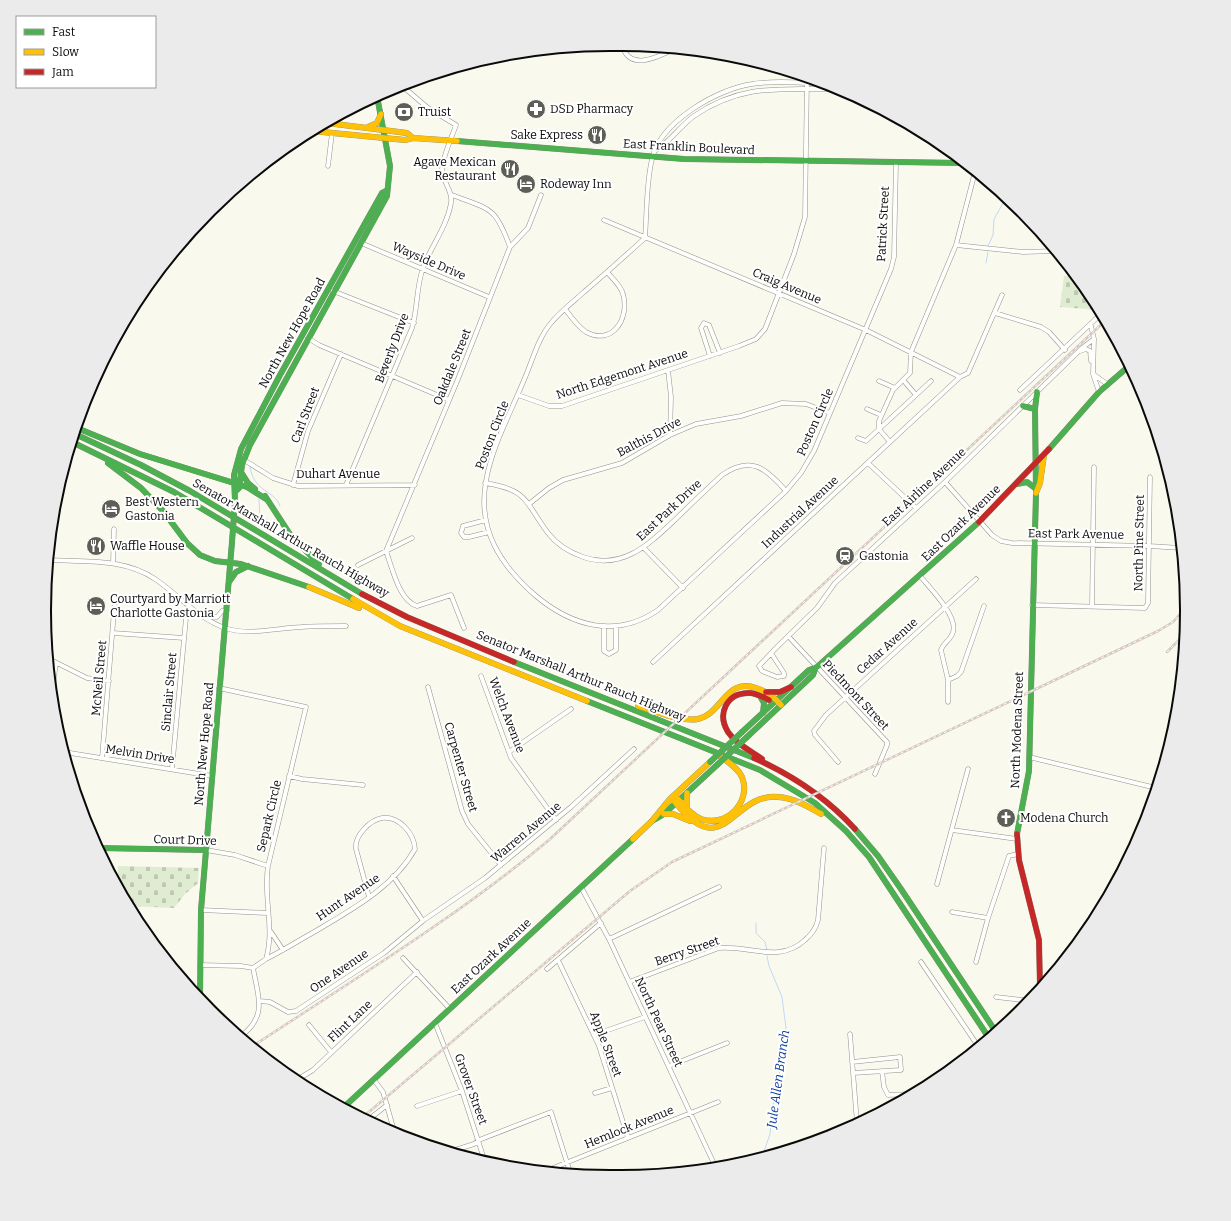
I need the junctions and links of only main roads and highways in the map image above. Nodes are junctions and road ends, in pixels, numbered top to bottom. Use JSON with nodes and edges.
{"nodes":[{"id":1,"x":378,"y":102,"type":"edge"},
{"id":2,"x":381,"y":114,"type":"junction"},
{"id":3,"x":335,"y":124,"type":"edge"},
{"id":4,"x":365,"y":128,"type":"junction"},
{"id":5,"x":385,"y":130,"type":"junction"},
{"id":6,"x":321,"y":132,"type":"edge"},
{"id":7,"x":386,"y":138,"type":"junction"},
{"id":8,"x":413,"y":138,"type":"junction"},
{"id":9,"x":956,"y":163,"type":"edge"},
{"id":10,"x":386,"y":191,"type":"junction"},
{"id":11,"x":355,"y":240,"type":"junction"},
{"id":12,"x":355,"y":253,"type":"junction"},
{"id":13,"x":1125,"y":369,"type":"edge"},
{"id":14,"x":1037,"y":392,"type":"road end"},
{"id":15,"x":1023,"y":406,"type":"road end"},
{"id":16,"x":1035,"y":408,"type":"junction"},
{"id":17,"x":81,"y":430,"type":"edge"},
{"id":18,"x":79,"y":436,"type":"edge"},
{"id":19,"x":77,"y":444,"type":"edge"},
{"id":20,"x":82,"y":447,"type":"junction"},
{"id":21,"x":1044,"y":454,"type":"junction"},
{"id":22,"x":1035,"y":465,"type":"junction"},
{"id":23,"x":241,"y":472,"type":"junction"},
{"id":24,"x":233,"y":482,"type":"junction"},
{"id":25,"x":1040,"y":483,"type":"junction"},
{"id":26,"x":1017,"y":484,"type":"junction"},
{"id":27,"x":240,"y":485,"type":"junction"},
{"id":28,"x":236,"y":491,"type":"junction"},
{"id":29,"x":1036,"y":491,"type":"junction"},
{"id":30,"x":266,"y":499,"type":"junction"},
{"id":31,"x":230,"y":563,"type":"junction"},
{"id":32,"x":248,"y":566,"type":"junction"},
{"id":33,"x":332,"y":577,"type":"junction"},
{"id":34,"x":229,"y":582,"type":"junction"},
{"id":35,"x":400,"y":626,"type":"junction"},
{"id":36,"x":817,"y":667,"type":"junction"},
{"id":37,"x":791,"y":687,"type":"junction"},
{"id":38,"x":584,"y":689,"type":"junction"},
{"id":39,"x":766,"y":692,"type":"junction"},
{"id":40,"x":758,"y":694,"type":"junction"},
{"id":41,"x":775,"y":701,"type":"junction"},
{"id":42,"x":780,"y":706,"type":"junction"},
{"id":43,"x":763,"y":713,"type":"junction"},
{"id":44,"x":710,"y":749,"type":"junction"},
{"id":45,"x":777,"y":769,"type":"junction"},
{"id":46,"x":687,"y":793,"type":"junction"},
{"id":47,"x":675,"y":799,"type":"junction"},
{"id":48,"x":687,"y":808,"type":"junction"},
{"id":49,"x":664,"y":814,"type":"junction"},
{"id":50,"x":652,"y":821,"type":"junction"},
{"id":51,"x":699,"y":825,"type":"junction"},
{"id":52,"x":846,"y":831,"type":"junction"},
{"id":53,"x":105,"y":848,"type":"edge"},
{"id":54,"x":206,"y":850,"type":"junction"},
{"id":55,"x":1041,"y":979,"type":"edge"},
{"id":56,"x":200,"y":990,"type":"edge"},
{"id":57,"x":993,"y":1027,"type":"edge"},
{"id":58,"x":986,"y":1033,"type":"edge"},
{"id":59,"x":348,"y":1104,"type":"edge"}],
"edges":[{"from":1,"to":2,"type":"main road","name":"North New Hope Road"},
{"from":2,"to":4,"type":"main road"},
{"from":2,"to":5,"type":"main road","name":"North New Hope Road"},
{"from":3,"to":4,"type":"main road","name":"East Franklin Boulevard"},
{"from":4,"to":5,"type":"main road","name":"East Franklin Boulevard"},
{"from":5,"to":7,"type":"main road","name":"North New Hope Road"},
{"from":5,"to":8,"type":"main road","name":"East Franklin Boulevard"},
{"from":6,"to":7,"type":"main road","name":"East Franklin Boulevard"},
{"from":7,"to":8,"type":"main road","name":"East Franklin Boulevard"},
{"from":7,"to":10,"type":"main road","name":"North New Hope Road"},
{"from":8,"to":9,"type":"main road","name":"East Franklin Boulevard"},
{"from":10,"to":11,"type":"main road","name":"North New Hope Road"},
{"from":10,"to":12,"type":"main road","name":"North New Hope Road"},
{"from":11,"to":12,"type":"main road"},
{"from":11,"to":24,"type":"main road","name":"North New Hope Road"},
{"from":12,"to":23,"type":"main road","name":"North New Hope Road"},
{"from":13,"to":21,"type":"main road","name":"East Ozark Avenue"},
{"from":14,"to":16,"type":"main road","name":"North Modena Street"},
{"from":15,"to":16,"type":"main road"},
{"from":16,"to":22,"type":"main road","name":"North Modena Street"},
{"from":17,"to":24,"type":"main road"},
{"from":18,"to":33,"type":"main road","name":"Senator Marshall Arthur Rauch Highway"},
{"from":19,"to":20,"type":"main road","name":"Senator Marshall Arthur Rauch Highway"},
{"from":20,"to":31,"type":"main road"},
{"from":20,"to":35,"type":"main road","name":"Senator Marshall Arthur Rauch Highway"},
{"from":21,"to":22,"type":"main road","name":"East Ozark Avenue"},
{"from":21,"to":25,"type":"main road","name":"North Modena Street"},
{"from":22,"to":25,"type":"main road","name":"North Modena Street"},
{"from":22,"to":26,"type":"main road","name":"East Ozark Avenue"},
{"from":22,"to":29,"type":"main road","name":"North Modena Street"},
{"from":23,"to":27,"type":"main road","name":"North New Hope Road"},
{"from":23,"to":30,"type":"main road"},
{"from":24,"to":27,"type":"main road"},
{"from":24,"to":28,"type":"main road","name":"North New Hope Road"},
{"from":25,"to":29,"type":"main road","name":"North Modena Street"},
{"from":26,"to":29,"type":"main road"},
{"from":26,"to":36,"type":"main road","name":"East Ozark Avenue"},
{"from":27,"to":28,"type":"main road","name":"North New Hope Road"},
{"from":27,"to":30,"type":"main road"},
{"from":28,"to":31,"type":"main road","name":"North New Hope Road","bridge":true},
{"from":29,"to":55,"type":"main road","name":"North Modena Street"},
{"from":30,"to":33,"type":"main road"},
{"from":31,"to":32,"type":"main road"},
{"from":31,"to":34,"type":"main road","name":"North New Hope Road"},
{"from":32,"to":34,"type":"main road"},
{"from":32,"to":35,"type":"main road"},
{"from":33,"to":38,"type":"main road","name":"Senator Marshall Arthur Rauch Highway"},
{"from":34,"to":54,"type":"main road","name":"North New Hope Road"},
{"from":35,"to":44,"type":"main road","name":"Senator Marshall Arthur Rauch Highway"},
{"from":36,"to":37,"type":"main road","name":"East Ozark Avenue"},
{"from":36,"to":42,"type":"main road","name":"East Ozark Avenue"},
{"from":37,"to":39,"type":"main road"},
{"from":37,"to":41,"type":"main road","name":"East Ozark Avenue"},
{"from":38,"to":39,"type":"main road"},
{"from":38,"to":45,"type":"main road","name":"Senator Marshall Arthur Rauch Highway"},
{"from":39,"to":41,"type":"main road"},
{"from":40,"to":41,"type":"main road"},
{"from":40,"to":43,"type":"main road"},
{"from":40,"to":45,"type":"main road"},
{"from":41,"to":42,"type":"main road"},
{"from":41,"to":43,"type":"main road","name":"East Ozark Avenue"},
{"from":42,"to":46,"type":"main road","name":"East Ozark Avenue","bridge":true},
{"from":43,"to":47,"type":"main road","name":"East Ozark Avenue","bridge":true},
{"from":44,"to":48,"type":"main road"},
{"from":44,"to":52,"type":"main road","name":"Senator Marshall Arthur Rauch Highway"},
{"from":45,"to":57,"type":"main road","name":"Senator Marshall Arthur Rauch Highway"},
{"from":46,"to":47,"type":"main road","name":"East Ozark Avenue"},
{"from":46,"to":48,"type":"main road"},
{"from":47,"to":48,"type":"main road"},
{"from":47,"to":49,"type":"main road","name":"East Ozark Avenue"},
{"from":47,"to":50,"type":"main road","name":"East Ozark Avenue"},
{"from":47,"to":51,"type":"main road"},
{"from":49,"to":50,"type":"main road","name":"East Ozark Avenue"},
{"from":49,"to":51,"type":"main road"},
{"from":50,"to":59,"type":"main road","name":"East Ozark Avenue"},
{"from":51,"to":52,"type":"main road"},
{"from":52,"to":58,"type":"main road","name":"Senator Marshall Arthur Rauch Highway"},
{"from":53,"to":54,"type":"main road","name":"Court Drive"},
{"from":54,"to":56,"type":"main road","name":"North New Hope Road"}]}
